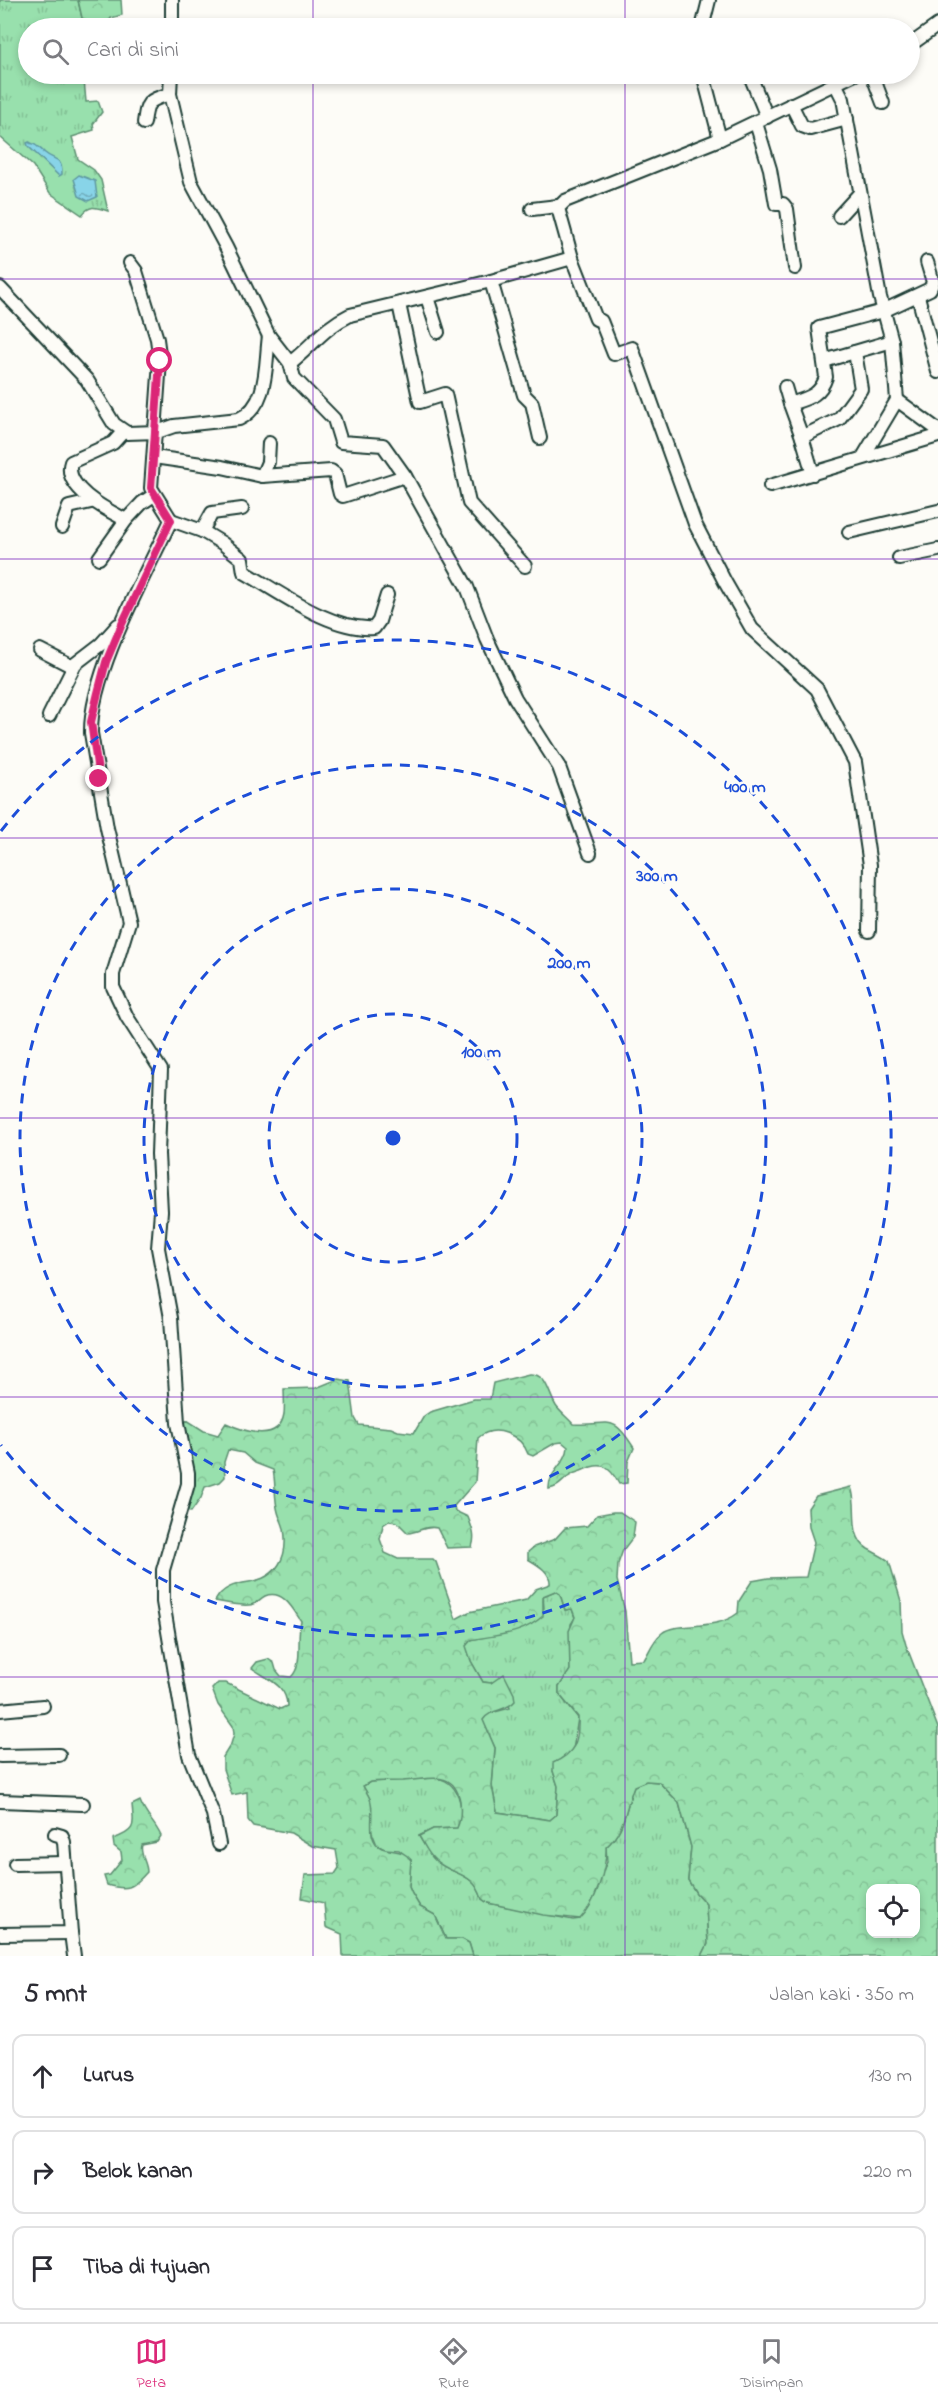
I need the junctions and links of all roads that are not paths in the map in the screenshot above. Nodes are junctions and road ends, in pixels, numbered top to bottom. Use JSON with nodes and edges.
{"nodes":[{"id":1,"x":172,"y":0,"type":"edge"},
{"id":2,"x":709,"y":0,"type":"edge"},
{"id":3,"x":172,"y":18,"type":"edge"},
{"id":4,"x":704,"y":18,"type":"edge"},
{"id":5,"x":938,"y":25,"type":"edge"},
{"id":6,"x":920,"y":37,"type":"edge"},
{"id":7,"x":170,"y":84,"type":"edge"},
{"id":8,"x":706,"y":84,"type":"edge"},
{"id":9,"x":753,"y":84,"type":"edge"},
{"id":10,"x":833,"y":84,"type":"edge"},
{"id":11,"x":836,"y":84,"type":"edge"},
{"id":12,"x":876,"y":84,"type":"edge"},
{"id":13,"x":170,"y":94,"type":"junction"},
{"id":14,"x":884,"y":103,"type":"dead end"},
{"id":15,"x":791,"y":104,"type":"junction"},
{"id":16,"x":847,"y":119,"type":"junction"},
{"id":17,"x":762,"y":120,"type":"junction"},
{"id":18,"x":144,"y":123,"type":"dead end"},
{"id":19,"x":720,"y":138,"type":"junction"},
{"id":20,"x":860,"y":193,"type":"junction"},
{"id":21,"x":558,"y":206,"type":"junction"},
{"id":22,"x":532,"y":209,"type":"dead end"},
{"id":23,"x":839,"y":216,"type":"dead end"},
{"id":24,"x":572,"y":258,"type":"junction"},
{"id":25,"x":927,"y":262,"type":"dead end"},
{"id":26,"x":130,"y":263,"type":"dead end"},
{"id":27,"x":795,"y":268,"type":"dead end"},
{"id":28,"x":491,"y":281,"type":"junction"},
{"id":29,"x":0,"y":288,"type":"edge"},
{"id":30,"x":918,"y":296,"type":"junction"},
{"id":31,"x":427,"y":297,"type":"junction"},
{"id":32,"x":399,"y":304,"type":"junction"},
{"id":33,"x":883,"y":311,"type":"junction"},
{"id":34,"x":438,"y":332,"type":"dead end"},
{"id":35,"x":269,"y":336,"type":"junction"},
{"id":36,"x":892,"y":341,"type":"junction"},
{"id":37,"x":855,"y":352,"type":"junction"},
{"id":38,"x":824,"y":361,"type":"junction"},
{"id":39,"x":290,"y":363,"type":"junction"},
{"id":40,"x":938,"y":372,"type":"edge"},
{"id":41,"x":785,"y":387,"type":"dead end"},
{"id":42,"x":897,"y":400,"type":"junction"},
{"id":43,"x":790,"y":404,"type":"junction"},
{"id":44,"x":938,"y":430,"type":"edge"},
{"id":45,"x":123,"y":432,"type":"junction"},
{"id":46,"x":157,"y":432,"type":"junction"},
{"id":47,"x":938,"y":436,"type":"edge"},
{"id":48,"x":802,"y":437,"type":"junction"},
{"id":49,"x":540,"y":438,"type":"dead end"},
{"id":50,"x":269,"y":443,"type":"dead end"},
{"id":51,"x":154,"y":457,"type":"junction"},
{"id":52,"x":863,"y":457,"type":"junction"},
{"id":53,"x":813,"y":474,"type":"junction"},
{"id":54,"x":262,"y":476,"type":"junction"},
{"id":55,"x":405,"y":476,"type":"junction"},
{"id":56,"x":770,"y":486,"type":"dead end"},
{"id":57,"x":154,"y":495,"type":"junction"},
{"id":58,"x":91,"y":502,"type":"junction"},
{"id":59,"x":242,"y":509,"type":"dead end"},
{"id":60,"x":938,"y":511,"type":"edge"},
{"id":61,"x":126,"y":520,"type":"junction"},
{"id":62,"x":171,"y":520,"type":"junction"},
{"id":63,"x":62,"y":527,"type":"dead end"},
{"id":64,"x":202,"y":531,"type":"junction"},
{"id":65,"x":849,"y":532,"type":"dead end"},
{"id":66,"x":938,"y":550,"type":"edge"},
{"id":67,"x":99,"y":558,"type":"dead end"},
{"id":68,"x":899,"y":558,"type":"dead end"},
{"id":69,"x":525,"y":567,"type":"dead end"},
{"id":70,"x":387,"y":595,"type":"dead end"},
{"id":71,"x":122,"y":624,"type":"junction"},
{"id":72,"x":40,"y":650,"type":"dead end"},
{"id":73,"x":73,"y":667,"type":"junction"},
{"id":74,"x":49,"y":716,"type":"dead end"},
{"id":75,"x":590,"y":853,"type":"dead end"},
{"id":76,"x":869,"y":932,"type":"dead end"},
{"id":77,"x":43,"y":1706,"type":"dead end"},
{"id":78,"x":0,"y":1710,"type":"edge"},
{"id":79,"x":0,"y":1755,"type":"edge"},
{"id":80,"x":59,"y":1755,"type":"dead end"},
{"id":81,"x":0,"y":1801,"type":"edge"},
{"id":82,"x":83,"y":1804,"type":"dead end"},
{"id":83,"x":55,"y":1834,"type":"dead end"},
{"id":84,"x":219,"y":1844,"type":"dead end"},
{"id":85,"x":65,"y":1863,"type":"junction"},
{"id":86,"x":15,"y":1864,"type":"dead end"},
{"id":87,"x":71,"y":1933,"type":"junction"},
{"id":88,"x":0,"y":1934,"type":"edge"},
{"id":89,"x":74,"y":1956,"type":"edge"}],
"edges":[{"from":1,"to":3,"type":"street"},
{"from":2,"to":4,"type":"street"},
{"from":5,"to":6,"type":"street"},
{"from":7,"to":13,"type":"street"},
{"from":8,"to":19,"type":"street"},
{"from":9,"to":17,"type":"street"},
{"from":10,"to":15,"type":"street"},
{"from":11,"to":16,"type":"street"},
{"from":12,"to":14,"type":"street"},
{"from":13,"to":18,"type":"street"},
{"from":13,"to":35,"type":"street"},
{"from":15,"to":16,"type":"street"},
{"from":15,"to":17,"type":"street"},
{"from":16,"to":20,"type":"street"},
{"from":17,"to":19,"type":"street"},
{"from":17,"to":27,"type":"street"},
{"from":19,"to":21,"type":"street"},
{"from":20,"to":23,"type":"street"},
{"from":20,"to":33,"type":"street"},
{"from":21,"to":22,"type":"street"},
{"from":21,"to":24,"type":"street"},
{"from":24,"to":28,"type":"street"},
{"from":24,"to":76,"type":"street"},
{"from":25,"to":30,"type":"street"},
{"from":26,"to":46,"type":"street"},
{"from":28,"to":31,"type":"street"},
{"from":28,"to":49,"type":"street"},
{"from":29,"to":45,"type":"street"},
{"from":30,"to":33,"type":"street"},
{"from":30,"to":40,"type":"street"},
{"from":31,"to":32,"type":"street"},
{"from":31,"to":34,"type":"street"},
{"from":32,"to":39,"type":"street"},
{"from":32,"to":69,"type":"street"},
{"from":33,"to":36,"type":"street"},
{"from":33,"to":38,"type":"street"},
{"from":35,"to":39,"type":"street"},
{"from":35,"to":46,"type":"street"},
{"from":36,"to":37,"type":"street"},
{"from":36,"to":42,"type":"street"},
{"from":37,"to":38,"type":"street"},
{"from":37,"to":48,"type":"street"},
{"from":38,"to":43,"type":"street"},
{"from":39,"to":55,"type":"street"},
{"from":41,"to":43,"type":"street"},
{"from":42,"to":44,"type":"street"},
{"from":42,"to":52,"type":"street"},
{"from":43,"to":48,"type":"street"},
{"from":45,"to":46,"type":"street"},
{"from":45,"to":58,"type":"street"},
{"from":46,"to":51,"type":"street"},
{"from":47,"to":52,"type":"street"},
{"from":48,"to":53,"type":"street"},
{"from":50,"to":54,"type":"street"},
{"from":51,"to":54,"type":"street"},
{"from":51,"to":57,"type":"street"},
{"from":52,"to":53,"type":"street"},
{"from":53,"to":56,"type":"street"},
{"from":54,"to":55,"type":"street"},
{"from":55,"to":75,"type":"street"},
{"from":57,"to":61,"type":"street"},
{"from":57,"to":62,"type":"street"},
{"from":58,"to":61,"type":"street"},
{"from":58,"to":63,"type":"street"},
{"from":59,"to":64,"type":"street"},
{"from":60,"to":65,"type":"street"},
{"from":61,"to":67,"type":"street"},
{"from":62,"to":64,"type":"street"},
{"from":62,"to":71,"type":"street"},
{"from":64,"to":70,"type":"street"},
{"from":66,"to":68,"type":"street"},
{"from":71,"to":73,"type":"street"},
{"from":71,"to":84,"type":"street"},
{"from":72,"to":73,"type":"street"},
{"from":73,"to":74,"type":"street"},
{"from":77,"to":78,"type":"street"},
{"from":79,"to":80,"type":"street"},
{"from":81,"to":82,"type":"street"},
{"from":83,"to":85,"type":"street"},
{"from":85,"to":86,"type":"street"},
{"from":85,"to":87,"type":"street"},
{"from":87,"to":88,"type":"street"},
{"from":87,"to":89,"type":"street"}]}
